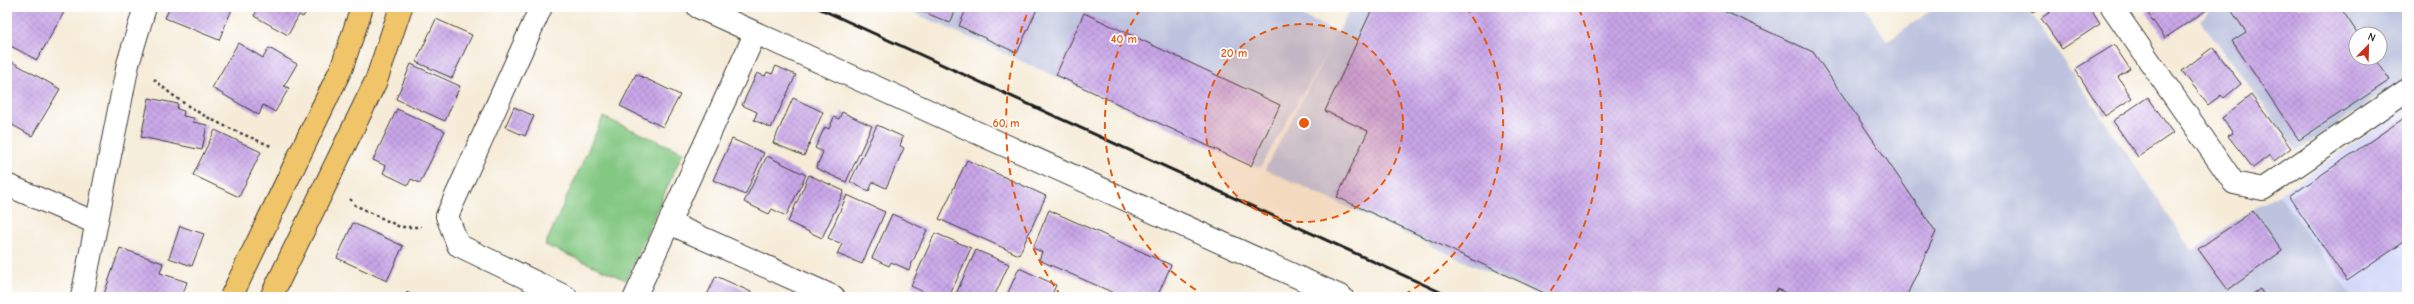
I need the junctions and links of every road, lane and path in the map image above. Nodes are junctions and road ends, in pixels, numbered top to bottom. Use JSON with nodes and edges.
{"nodes":[{"id":1,"x":145,"y":7,"type":"edge"},
{"id":2,"x":362,"y":7,"type":"edge"},
{"id":3,"x":401,"y":7,"type":"edge"},
{"id":4,"x":541,"y":7,"type":"edge"},
{"id":5,"x":698,"y":7,"type":"edge"},
{"id":6,"x":2112,"y":7,"type":"edge"},
{"id":7,"x":755,"y":34,"type":"junction"},
{"id":8,"x":2407,"y":90,"type":"edge"},
{"id":9,"x":7,"y":185,"type":"edge"},
{"id":10,"x":96,"y":223,"type":"junction"},
{"id":11,"x":670,"y":223,"type":"junction"},
{"id":12,"x":1330,"y":295,"type":"edge"},
{"id":13,"x":82,"y":297,"type":"edge"},
{"id":14,"x":231,"y":297,"type":"edge"},
{"id":15,"x":271,"y":297,"type":"edge"},
{"id":16,"x":566,"y":297,"type":"edge"},
{"id":17,"x":635,"y":297,"type":"edge"},
{"id":18,"x":834,"y":297,"type":"edge"}],
"edges":[{"from":1,"to":10,"type":"street"},
{"from":2,"to":14,"type":"highway","bridge":true},
{"from":3,"to":15,"type":"highway","bridge":true},
{"from":4,"to":16,"type":"street"},
{"from":5,"to":7,"type":"street"},
{"from":6,"to":8,"type":"street"},
{"from":7,"to":11,"type":"street"},
{"from":7,"to":12,"type":"street"},
{"from":9,"to":10,"type":"street"},
{"from":10,"to":13,"type":"street"},
{"from":11,"to":17,"type":"street"},
{"from":11,"to":18,"type":"street"}]}
